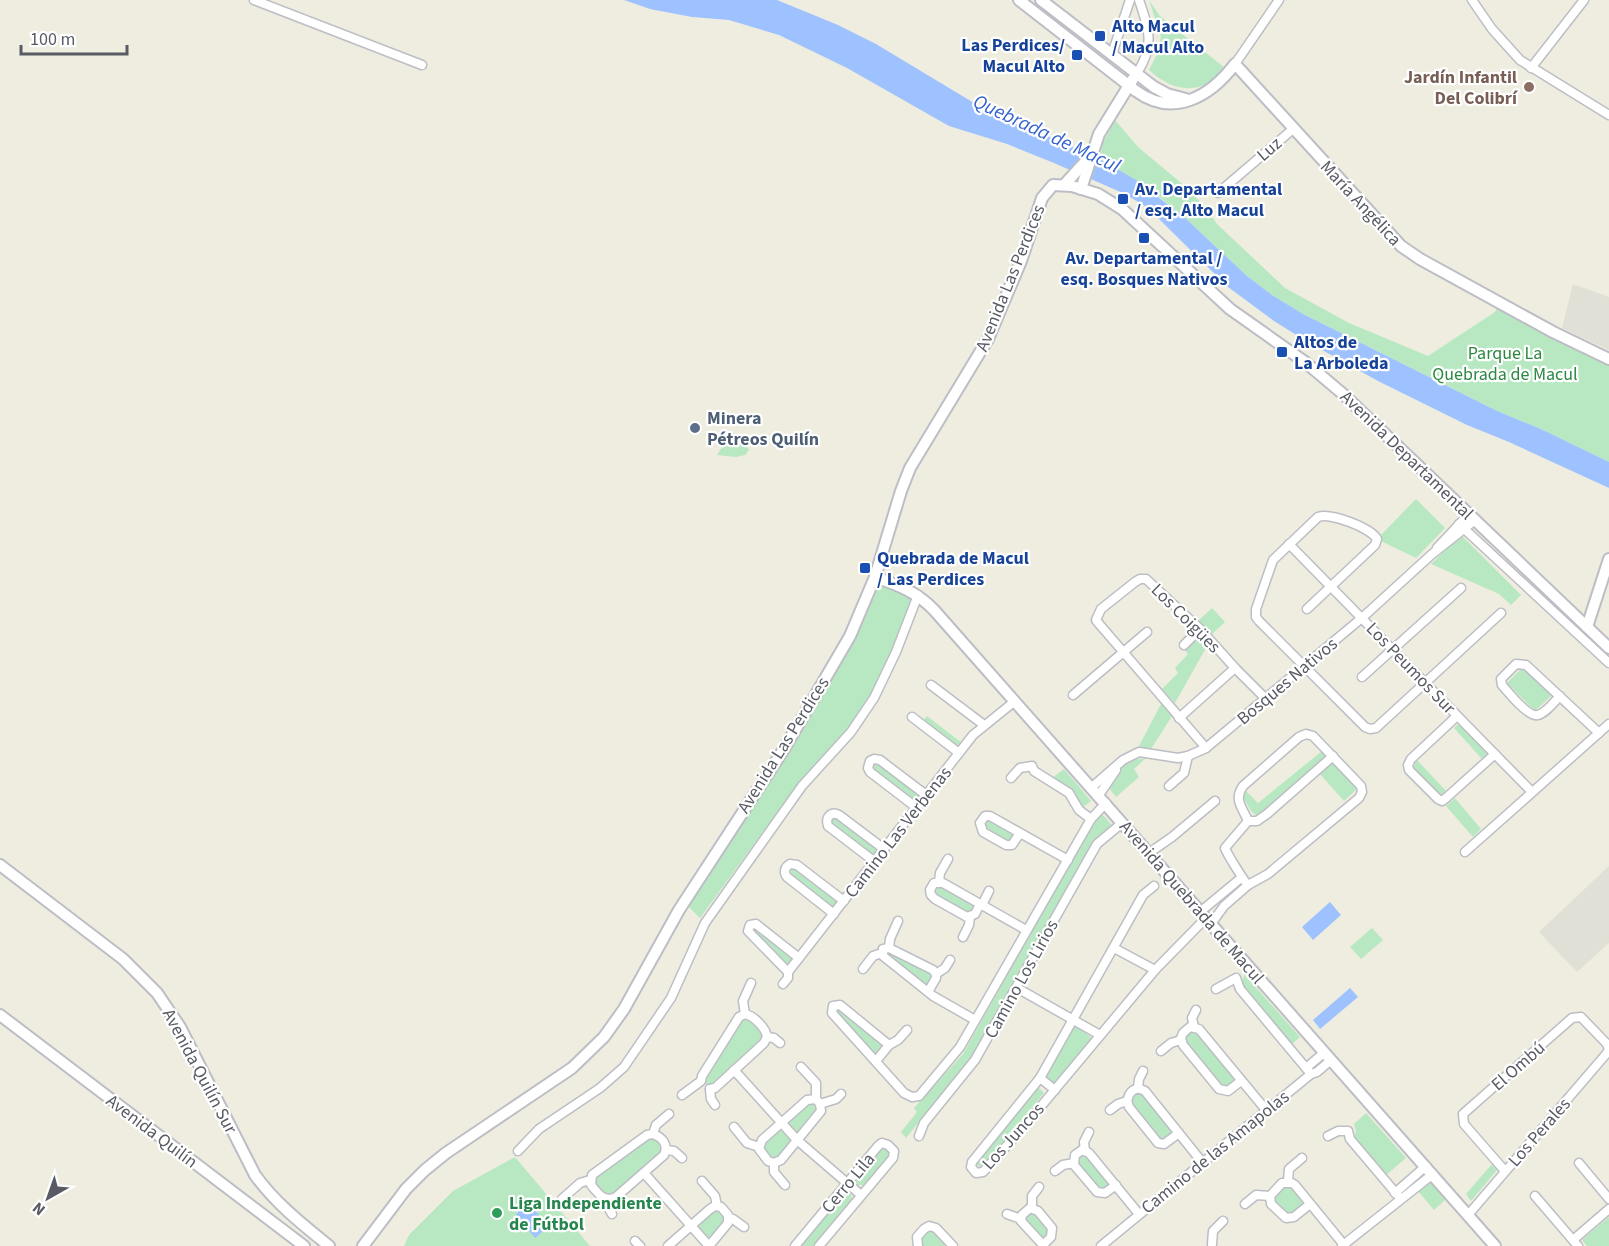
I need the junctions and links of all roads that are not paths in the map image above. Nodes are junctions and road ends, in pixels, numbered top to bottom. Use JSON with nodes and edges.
{"nodes":[{"id":1,"x":254,"y":0,"type":"edge"},
{"id":2,"x":1019,"y":0,"type":"edge"},
{"id":3,"x":1041,"y":0,"type":"edge"},
{"id":4,"x":1130,"y":0,"type":"edge"},
{"id":5,"x":1139,"y":0,"type":"edge"},
{"id":6,"x":1279,"y":0,"type":"edge"},
{"id":7,"x":1472,"y":0,"type":"edge"},
{"id":8,"x":1584,"y":0,"type":"edge"},
{"id":9,"x":1112,"y":54,"type":"junction"},
{"id":10,"x":1234,"y":64,"type":"junction"},
{"id":11,"x":422,"y":65,"type":"dead end"},
{"id":12,"x":1531,"y":68,"type":"junction"},
{"id":13,"x":1137,"y":73,"type":"junction"},
{"id":14,"x":1129,"y":85,"type":"junction"},
{"id":15,"x":1193,"y":98,"type":"junction"},
{"id":16,"x":1609,"y":115,"type":"edge"},
{"id":17,"x":1293,"y":129,"type":"junction"},
{"id":18,"x":1080,"y":181,"type":"junction"},
{"id":19,"x":1218,"y":193,"type":"dead end"},
{"id":20,"x":1609,"y":358,"type":"edge"},
{"id":21,"x":1472,"y":517,"type":"junction"},
{"id":22,"x":1462,"y":527,"type":"junction"},
{"id":23,"x":1289,"y":544,"type":"junction"},
{"id":24,"x":1609,"y":559,"type":"edge"},
{"id":25,"x":875,"y":577,"type":"junction"},
{"id":26,"x":1332,"y":585,"type":"junction"},
{"id":27,"x":1461,"y":588,"type":"dead end"},
{"id":28,"x":918,"y":595,"type":"junction"},
{"id":29,"x":1306,"y":609,"type":"dead end"},
{"id":30,"x":1501,"y":613,"type":"dead end"},
{"id":31,"x":1363,"y":617,"type":"junction"},
{"id":32,"x":1587,"y":627,"type":"junction"},
{"id":33,"x":1200,"y":629,"type":"junction"},
{"id":34,"x":1147,"y":632,"type":"dead end"},
{"id":35,"x":1184,"y":645,"type":"dead end"},
{"id":36,"x":1609,"y":648,"type":"edge"},
{"id":37,"x":1392,"y":649,"type":"junction"},
{"id":38,"x":1124,"y":653,"type":"junction"},
{"id":39,"x":1609,"y":663,"type":"edge"},
{"id":40,"x":1303,"y":667,"type":"junction"},
{"id":41,"x":1235,"y":668,"type":"junction"},
{"id":42,"x":1362,"y":677,"type":"dead end"},
{"id":43,"x":1426,"y":683,"type":"junction"},
{"id":44,"x":931,"y":685,"type":"dead end"},
{"id":45,"x":1073,"y":695,"type":"dead end"},
{"id":46,"x":1560,"y":696,"type":"junction"},
{"id":47,"x":1265,"y":698,"type":"junction"},
{"id":48,"x":1015,"y":701,"type":"junction"},
{"id":49,"x":1457,"y":716,"type":"junction"},
{"id":50,"x":912,"y":717,"type":"dead end"},
{"id":51,"x":1179,"y":718,"type":"junction"},
{"id":52,"x":1609,"y":724,"type":"edge"},
{"id":53,"x":984,"y":725,"type":"junction"},
{"id":54,"x":1599,"y":733,"type":"junction"},
{"id":55,"x":1206,"y":748,"type":"junction"},
{"id":56,"x":959,"y":753,"type":"junction"},
{"id":57,"x":1495,"y":754,"type":"junction"},
{"id":58,"x":1188,"y":756,"type":"junction"},
{"id":59,"x":1333,"y":756,"type":"junction"},
{"id":60,"x":1011,"y":778,"type":"dead end"},
{"id":61,"x":1169,"y":786,"type":"dead end"},
{"id":62,"x":1532,"y":792,"type":"junction"},
{"id":63,"x":926,"y":795,"type":"junction"},
{"id":64,"x":1099,"y":795,"type":"junction"},
{"id":65,"x":1215,"y":801,"type":"dead end"},
{"id":66,"x":917,"y":808,"type":"junction"},
{"id":67,"x":1091,"y":819,"type":"junction"},
{"id":68,"x":1248,"y":821,"type":"junction"},
{"id":69,"x":1122,"y":823,"type":"junction"},
{"id":70,"x":1020,"y":833,"type":"junction"},
{"id":71,"x":884,"y":849,"type":"junction"},
{"id":72,"x":1465,"y":852,"type":"dead end"},
{"id":73,"x":1149,"y":853,"type":"junction"},
{"id":74,"x":948,"y":859,"type":"dead end"},
{"id":75,"x":1068,"y":860,"type":"junction"},
{"id":76,"x":874,"y":862,"type":"junction"},
{"id":77,"x":0,"y":865,"type":"edge"},
{"id":78,"x":1241,"y":878,"type":"junction"},
{"id":79,"x":939,"y":882,"type":"junction"},
{"id":80,"x":1248,"y":885,"type":"junction"},
{"id":81,"x":1154,"y":886,"type":"dead end"},
{"id":82,"x":989,"y":891,"type":"dead end"},
{"id":83,"x":844,"y":901,"type":"junction"},
{"id":84,"x":981,"y":904,"type":"junction"},
{"id":85,"x":834,"y":914,"type":"junction"},
{"id":86,"x":970,"y":917,"type":"junction"},
{"id":87,"x":1206,"y":918,"type":"junction"},
{"id":88,"x":898,"y":921,"type":"dead end"},
{"id":89,"x":1026,"y":930,"type":"junction"},
{"id":90,"x":963,"y":937,"type":"dead end"},
{"id":91,"x":1114,"y":948,"type":"junction"},
{"id":92,"x":885,"y":950,"type":"junction"},
{"id":93,"x":799,"y":958,"type":"junction"},
{"id":94,"x":950,"y":960,"type":"dead end"},
{"id":95,"x":862,"y":969,"type":"dead end"},
{"id":96,"x":1155,"y":970,"type":"junction"},
{"id":97,"x":788,"y":972,"type":"junction"},
{"id":98,"x":936,"y":974,"type":"junction"},
{"id":99,"x":750,"y":983,"type":"dead end"},
{"id":100,"x":783,"y":984,"type":"dead end"},
{"id":101,"x":1017,"y":988,"type":"junction"},
{"id":102,"x":1216,"y":989,"type":"dead end"},
{"id":103,"x":928,"y":992,"type":"junction"},
{"id":104,"x":1196,"y":1010,"type":"dead end"},
{"id":105,"x":745,"y":1014,"type":"junction"},
{"id":106,"x":0,"y":1016,"type":"edge"},
{"id":107,"x":975,"y":1020,"type":"junction"},
{"id":108,"x":1073,"y":1020,"type":"junction"},
{"id":109,"x":1194,"y":1027,"type":"junction"},
{"id":110,"x":907,"y":1030,"type":"dead end"},
{"id":111,"x":1100,"y":1035,"type":"junction"},
{"id":112,"x":767,"y":1037,"type":"junction"},
{"id":113,"x":1181,"y":1041,"type":"junction"},
{"id":114,"x":780,"y":1043,"type":"dead end"},
{"id":115,"x":889,"y":1045,"type":"junction"},
{"id":116,"x":1609,"y":1049,"type":"edge"},
{"id":117,"x":1161,"y":1051,"type":"dead end"},
{"id":118,"x":1328,"y":1056,"type":"junction"},
{"id":119,"x":876,"y":1061,"type":"junction"},
{"id":120,"x":801,"y":1067,"type":"dead end"},
{"id":121,"x":734,"y":1070,"type":"junction"},
{"id":122,"x":1143,"y":1071,"type":"dead end"},
{"id":123,"x":1309,"y":1071,"type":"junction"},
{"id":124,"x":1040,"y":1078,"type":"junction"},
{"id":125,"x":700,"y":1081,"type":"junction"},
{"id":126,"x":1241,"y":1081,"type":"junction"},
{"id":127,"x":1138,"y":1088,"type":"junction"},
{"id":128,"x":710,"y":1089,"type":"junction"},
{"id":129,"x":1055,"y":1090,"type":"junction"},
{"id":130,"x":841,"y":1094,"type":"dead end"},
{"id":131,"x":682,"y":1095,"type":"dead end"},
{"id":132,"x":1127,"y":1101,"type":"junction"},
{"id":133,"x":818,"y":1102,"type":"junction"},
{"id":134,"x":715,"y":1105,"type":"dead end"},
{"id":135,"x":1110,"y":1110,"type":"dead end"},
{"id":136,"x":1266,"y":1110,"type":"junction"},
{"id":137,"x":669,"y":1114,"type":"dead end"},
{"id":138,"x":781,"y":1123,"type":"junction"},
{"id":139,"x":734,"y":1127,"type":"dead end"},
{"id":140,"x":1089,"y":1131,"type":"dead end"},
{"id":141,"x":1179,"y":1133,"type":"junction"},
{"id":142,"x":653,"y":1134,"type":"junction"},
{"id":143,"x":919,"y":1136,"type":"dead end"},
{"id":144,"x":1328,"y":1136,"type":"dead end"},
{"id":145,"x":797,"y":1140,"type":"junction"},
{"id":146,"x":759,"y":1146,"type":"junction"},
{"id":147,"x":666,"y":1150,"type":"junction"},
{"id":148,"x":518,"y":1151,"type":"dead end"},
{"id":149,"x":1085,"y":1151,"type":"junction"},
{"id":150,"x":682,"y":1158,"type":"dead end"},
{"id":151,"x":1302,"y":1158,"type":"dead end"},
{"id":152,"x":1202,"y":1162,"type":"junction"},
{"id":153,"x":774,"y":1163,"type":"junction"},
{"id":154,"x":1074,"y":1163,"type":"junction"},
{"id":155,"x":1579,"y":1163,"type":"dead end"},
{"id":156,"x":1429,"y":1170,"type":"junction"},
{"id":157,"x":1055,"y":1171,"type":"dead end"},
{"id":158,"x":1505,"y":1171,"type":"junction"},
{"id":159,"x":644,"y":1173,"type":"junction"},
{"id":160,"x":591,"y":1180,"type":"junction"},
{"id":161,"x":702,"y":1180,"type":"dead end"},
{"id":162,"x":1288,"y":1181,"type":"junction"},
{"id":163,"x":847,"y":1183,"type":"junction"},
{"id":164,"x":785,"y":1185,"type":"dead end"},
{"id":165,"x":1116,"y":1185,"type":"junction"},
{"id":166,"x":1039,"y":1187,"type":"dead end"},
{"id":167,"x":861,"y":1195,"type":"junction"},
{"id":168,"x":1269,"y":1196,"type":"junction"},
{"id":169,"x":1398,"y":1196,"type":"junction"},
{"id":170,"x":1535,"y":1196,"type":"dead end"},
{"id":171,"x":562,"y":1198,"type":"dead end"},
{"id":172,"x":608,"y":1199,"type":"junction"},
{"id":173,"x":1609,"y":1199,"type":"edge"},
{"id":174,"x":276,"y":1201,"type":"junction"},
{"id":175,"x":1245,"y":1204,"type":"dead end"},
{"id":176,"x":1310,"y":1204,"type":"junction"},
{"id":177,"x":717,"y":1206,"type":"junction"},
{"id":178,"x":1032,"y":1208,"type":"junction"},
{"id":179,"x":1609,"y":1209,"type":"edge"},
{"id":180,"x":289,"y":1213,"type":"junction"},
{"id":181,"x":612,"y":1214,"type":"dead end"},
{"id":182,"x":1007,"y":1214,"type":"dead end"},
{"id":183,"x":1139,"y":1214,"type":"junction"},
{"id":184,"x":1468,"y":1215,"type":"junction"},
{"id":185,"x":265,"y":1216,"type":"junction"},
{"id":186,"x":729,"y":1218,"type":"junction"},
{"id":187,"x":1021,"y":1219,"type":"junction"},
{"id":188,"x":1223,"y":1221,"type":"dead end"},
{"id":189,"x":276,"y":1225,"type":"junction"},
{"id":190,"x":691,"y":1226,"type":"junction"},
{"id":191,"x":744,"y":1227,"type":"dead end"},
{"id":192,"x":1576,"y":1243,"type":"edge"},
{"id":193,"x":1211,"y":1245,"type":"edge"},
{"id":194,"x":1343,"y":1245,"type":"edge"},
{"id":195,"x":304,"y":1246,"type":"edge"},
{"id":196,"x":329,"y":1246,"type":"edge"},
{"id":197,"x":363,"y":1246,"type":"edge"},
{"id":198,"x":668,"y":1246,"type":"edge"},
{"id":199,"x":709,"y":1246,"type":"edge"},
{"id":200,"x":795,"y":1246,"type":"edge"},
{"id":201,"x":819,"y":1246,"type":"edge"},
{"id":202,"x":918,"y":1246,"type":"edge"},
{"id":203,"x":952,"y":1246,"type":"edge"},
{"id":204,"x":1043,"y":1246,"type":"edge"},
{"id":205,"x":1101,"y":1246,"type":"edge"},
{"id":206,"x":1495,"y":1246,"type":"edge"}],
"edges":[{"from":1,"to":11,"type":"street"},
{"from":2,"to":14,"type":"street"},
{"from":3,"to":9,"type":"street"},
{"from":4,"to":9,"type":"street"},
{"from":5,"to":13,"type":"street"},
{"from":6,"to":10,"type":"street"},
{"from":7,"to":12,"type":"street"},
{"from":8,"to":12,"type":"street"},
{"from":9,"to":13,"type":"street"},
{"from":10,"to":15,"type":"street"},
{"from":10,"to":17,"type":"street","name":"María Angélica"},
{"from":12,"to":16,"type":"street"},
{"from":13,"to":14,"type":"street"},
{"from":13,"to":15,"type":"street"},
{"from":14,"to":15,"type":"street"},
{"from":14,"to":18,"type":"street"},
{"from":17,"to":19,"type":"street","name":"Luz"},
{"from":17,"to":20,"type":"street","name":"María Angélica"},
{"from":18,"to":21,"type":"street","name":"Avenida Departamental"},
{"from":18,"to":25,"type":"street","name":"Avenida Las Perdices"},
{"from":21,"to":22,"type":"street","name":"Bosques Nativos"},
{"from":21,"to":32,"type":"street","name":"Avenida Departamental"},
{"from":22,"to":31,"type":"street","name":"Bosques Nativos"},
{"from":22,"to":39,"type":"street","name":"Avenida Departamental"},
{"from":23,"to":26,"type":"street","name":"Los Peumos Sur"},
{"from":23,"to":26,"type":"street"},
{"from":23,"to":40,"type":"street"},
{"from":24,"to":32,"type":"street"},
{"from":25,"to":28,"type":"street","name":"Avenida Quebrada de Macul"},
{"from":25,"to":197,"type":"street","name":"Avenida Las Perdices"},
{"from":26,"to":29,"type":"street"},
{"from":26,"to":31,"type":"street","name":"Los Peumos Sur"},
{"from":27,"to":37,"type":"street"},
{"from":28,"to":48,"type":"street","name":"Avenida Quebrada de Macul"},
{"from":28,"to":148,"type":"street","name":"Avenida Las Perdices"},
{"from":30,"to":43,"type":"street"},
{"from":31,"to":37,"type":"street","name":"Los Peumos Sur"},
{"from":31,"to":40,"type":"street","name":"Bosques Nativos"},
{"from":32,"to":36,"type":"street","name":"Avenida Departamental"},
{"from":33,"to":35,"type":"street"},
{"from":33,"to":38,"type":"street","name":"Los Coigües"},
{"from":33,"to":41,"type":"street","name":"Los Coigües"},
{"from":34,"to":38,"type":"street"},
{"from":37,"to":42,"type":"street"},
{"from":37,"to":43,"type":"street","name":"Los Peumos Sur"},
{"from":38,"to":45,"type":"street"},
{"from":38,"to":51,"type":"street","name":"Los Coigües"},
{"from":40,"to":43,"type":"street"},
{"from":40,"to":47,"type":"street","name":"Bosques Nativos"},
{"from":41,"to":47,"type":"street","name":"Los Coigües"},
{"from":41,"to":51,"type":"street"},
{"from":43,"to":49,"type":"street","name":"Los Peumos Sur"},
{"from":44,"to":53,"type":"street"},
{"from":46,"to":46,"type":"street"},
{"from":46,"to":54,"type":"street"},
{"from":47,"to":55,"type":"street","name":"Bosques Nativos"},
{"from":48,"to":53,"type":"street","name":"Camino Las Verbenas"},
{"from":48,"to":64,"type":"street","name":"Avenida Quebrada de Macul"},
{"from":49,"to":57,"type":"street","name":"Los Peumos Sur"},
{"from":49,"to":57,"type":"street"},
{"from":50,"to":56,"type":"street"},
{"from":51,"to":55,"type":"street","name":"Los Coigües"},
{"from":52,"to":54,"type":"street"},
{"from":53,"to":56,"type":"street","name":"Camino Las Verbenas"},
{"from":54,"to":62,"type":"street"},
{"from":55,"to":58,"type":"street","name":"Bosques Nativos"},
{"from":56,"to":63,"type":"street","name":"Camino Las Verbenas"},
{"from":57,"to":62,"type":"street","name":"Los Peumos Sur"},
{"from":58,"to":61,"type":"street"},
{"from":58,"to":64,"type":"street","name":"Bosques Nativos"},
{"from":59,"to":68,"type":"street"},
{"from":59,"to":68,"type":"street"},
{"from":59,"to":80,"type":"street"},
{"from":60,"to":67,"type":"street"},
{"from":62,"to":72,"type":"street"},
{"from":63,"to":66,"type":"street","name":"Camino Las Verbenas"},
{"from":63,"to":66,"type":"street"},
{"from":64,"to":67,"type":"street","name":"Bosques Nativos"},
{"from":64,"to":69,"type":"street","name":"Avenida Quebrada de Macul"},
{"from":65,"to":73,"type":"street"},
{"from":66,"to":71,"type":"street","name":"Camino Las Verbenas"},
{"from":67,"to":75,"type":"street","name":"Bosques Nativos"},
{"from":68,"to":78,"type":"street"},
{"from":69,"to":73,"type":"street","name":"Avenida Quebrada de Macul"},
{"from":69,"to":101,"type":"street","name":"Camino Los Lirios"},
{"from":70,"to":70,"type":"street"},
{"from":70,"to":75,"type":"street"},
{"from":71,"to":76,"type":"street","name":"Camino Las Verbenas"},
{"from":71,"to":76,"type":"street"},
{"from":73,"to":87,"type":"street","name":"Avenida Quebrada de Macul"},
{"from":74,"to":79,"type":"street"},
{"from":75,"to":89,"type":"street","name":"Bosques Nativos"},
{"from":76,"to":83,"type":"street","name":"Camino Las Verbenas"},
{"from":77,"to":174,"type":"street","name":"Avenida Quilín Sur"},
{"from":78,"to":80,"type":"street"},
{"from":78,"to":87,"type":"street"},
{"from":79,"to":84,"type":"street"},
{"from":79,"to":86,"type":"street"},
{"from":80,"to":87,"type":"street"},
{"from":81,"to":91,"type":"street","name":"Los Juncos"},
{"from":82,"to":84,"type":"street"},
{"from":83,"to":85,"type":"street","name":"Camino Las Verbenas"},
{"from":83,"to":85,"type":"street"},
{"from":84,"to":86,"type":"street"},
{"from":84,"to":89,"type":"street"},
{"from":85,"to":93,"type":"street","name":"Camino Las Verbenas"},
{"from":86,"to":90,"type":"street"},
{"from":87,"to":96,"type":"street","name":"Los Juncos"},
{"from":87,"to":118,"type":"street","name":"Avenida Quebrada de Macul"},
{"from":88,"to":92,"type":"street"},
{"from":89,"to":107,"type":"street","name":"Bosques Nativos"},
{"from":91,"to":96,"type":"street"},
{"from":91,"to":108,"type":"street","name":"Los Juncos"},
{"from":92,"to":95,"type":"street"},
{"from":92,"to":98,"type":"street"},
{"from":92,"to":103,"type":"street"},
{"from":93,"to":97,"type":"street","name":"Camino Las Verbenas"},
{"from":93,"to":97,"type":"street"},
{"from":94,"to":98,"type":"street"},
{"from":96,"to":111,"type":"street","name":"Los Juncos"},
{"from":97,"to":100,"type":"street","name":"Camino Las Verbenas"},
{"from":98,"to":103,"type":"street"},
{"from":99,"to":105,"type":"street"},
{"from":101,"to":108,"type":"street"},
{"from":101,"to":143,"type":"street","name":"Camino Los Lirios"},
{"from":102,"to":123,"type":"street"},
{"from":103,"to":107,"type":"street"},
{"from":104,"to":109,"type":"street"},
{"from":105,"to":112,"type":"street"},
{"from":105,"to":125,"type":"street"},
{"from":106,"to":185,"type":"street","name":"Avenida Quilín"},
{"from":107,"to":119,"type":"street","name":"Bosques Nativos"},
{"from":108,"to":111,"type":"street"},
{"from":108,"to":124,"type":"street","name":"Los Juncos"},
{"from":109,"to":113,"type":"street"},
{"from":109,"to":126,"type":"street"},
{"from":110,"to":115,"type":"street"},
{"from":111,"to":129,"type":"street","name":"Los Juncos"},
{"from":112,"to":114,"type":"street"},
{"from":112,"to":121,"type":"street"},
{"from":113,"to":117,"type":"street"},
{"from":113,"to":126,"type":"street"},
{"from":115,"to":119,"type":"street"},
{"from":115,"to":119,"type":"street"},
{"from":116,"to":158,"type":"street","name":"Los Perales"},
{"from":116,"to":158,"type":"street","name":"El Ombú"},
{"from":118,"to":123,"type":"street","name":"Camino de las Amapolas"},
{"from":118,"to":156,"type":"street","name":"Avenida Quebrada de Macul"},
{"from":120,"to":133,"type":"street"},
{"from":121,"to":128,"type":"street"},
{"from":121,"to":138,"type":"street"},
{"from":122,"to":127,"type":"street"},
{"from":123,"to":136,"type":"street","name":"Camino de las Amapolas"},
{"from":124,"to":129,"type":"street"},
{"from":124,"to":129,"type":"street","name":"Los Juncos"},
{"from":125,"to":128,"type":"street"},
{"from":125,"to":131,"type":"street"},
{"from":126,"to":136,"type":"street"},
{"from":127,"to":132,"type":"street"},
{"from":127,"to":141,"type":"street"},
{"from":128,"to":134,"type":"street"},
{"from":130,"to":133,"type":"street"},
{"from":132,"to":135,"type":"street"},
{"from":132,"to":141,"type":"street"},
{"from":133,"to":138,"type":"street"},
{"from":133,"to":145,"type":"street"},
{"from":136,"to":152,"type":"street","name":"Camino de las Amapolas"},
{"from":137,"to":142,"type":"street"},
{"from":138,"to":145,"type":"street"},
{"from":138,"to":146,"type":"street"},
{"from":139,"to":146,"type":"street"},
{"from":140,"to":149,"type":"street"},
{"from":141,"to":152,"type":"street"},
{"from":142,"to":147,"type":"street"},
{"from":142,"to":160,"type":"street"},
{"from":144,"to":169,"type":"street"},
{"from":145,"to":153,"type":"street"},
{"from":145,"to":163,"type":"street"},
{"from":146,"to":153,"type":"street"},
{"from":147,"to":150,"type":"street"},
{"from":147,"to":159,"type":"street"},
{"from":149,"to":154,"type":"street"},
{"from":149,"to":165,"type":"street"},
{"from":151,"to":162,"type":"street"},
{"from":152,"to":183,"type":"street","name":"Camino de las Amapolas"},
{"from":153,"to":164,"type":"street"},
{"from":154,"to":157,"type":"street"},
{"from":154,"to":165,"type":"street"},
{"from":155,"to":173,"type":"street"},
{"from":156,"to":169,"type":"street"},
{"from":156,"to":184,"type":"street","name":"Avenida Quebrada de Macul"},
{"from":158,"to":184,"type":"street","name":"Los Perales"},
{"from":159,"to":172,"type":"street"},
{"from":159,"to":190,"type":"street"},
{"from":160,"to":171,"type":"street"},
{"from":160,"to":172,"type":"street"},
{"from":161,"to":177,"type":"street"},
{"from":162,"to":168,"type":"street"},
{"from":162,"to":176,"type":"street"},
{"from":163,"to":167,"type":"street"},
{"from":163,"to":167,"type":"street","name":"Cerro Lila"},
{"from":163,"to":200,"type":"street","name":"Cerro Lila"},
{"from":165,"to":183,"type":"street"},
{"from":166,"to":178,"type":"street"},
{"from":167,"to":201,"type":"street","name":"Cerro Lila"},
{"from":168,"to":175,"type":"street"},
{"from":168,"to":176,"type":"street"},
{"from":169,"to":194,"type":"street"},
{"from":170,"to":192,"type":"street"},
{"from":172,"to":181,"type":"street"},
{"from":174,"to":180,"type":"street","name":"Avenida Quilín Sur"},
{"from":174,"to":185,"type":"street"},
{"from":176,"to":194,"type":"street"},
{"from":177,"to":186,"type":"street"},
{"from":177,"to":190,"type":"street"},
{"from":178,"to":187,"type":"street"},
{"from":178,"to":204,"type":"street"},
{"from":179,"to":192,"type":"street"},
{"from":180,"to":189,"type":"street"},
{"from":180,"to":196,"type":"street","name":"Avenida Quilín Sur"},
{"from":182,"to":187,"type":"street"},
{"from":183,"to":205,"type":"street","name":"Camino de las Amapolas"},
{"from":184,"to":206,"type":"street","name":"Avenida Quebrada de Macul"},
{"from":185,"to":189,"type":"street","name":"Avenida Quilín"},
{"from":186,"to":191,"type":"street"},
{"from":186,"to":199,"type":"street"},
{"from":187,"to":204,"type":"street"},
{"from":188,"to":193,"type":"street"},
{"from":189,"to":195,"type":"street","name":"Avenida Quilín"},
{"from":190,"to":198,"type":"street"},
{"from":190,"to":199,"type":"street"},
{"from":202,"to":203,"type":"street"}]}
